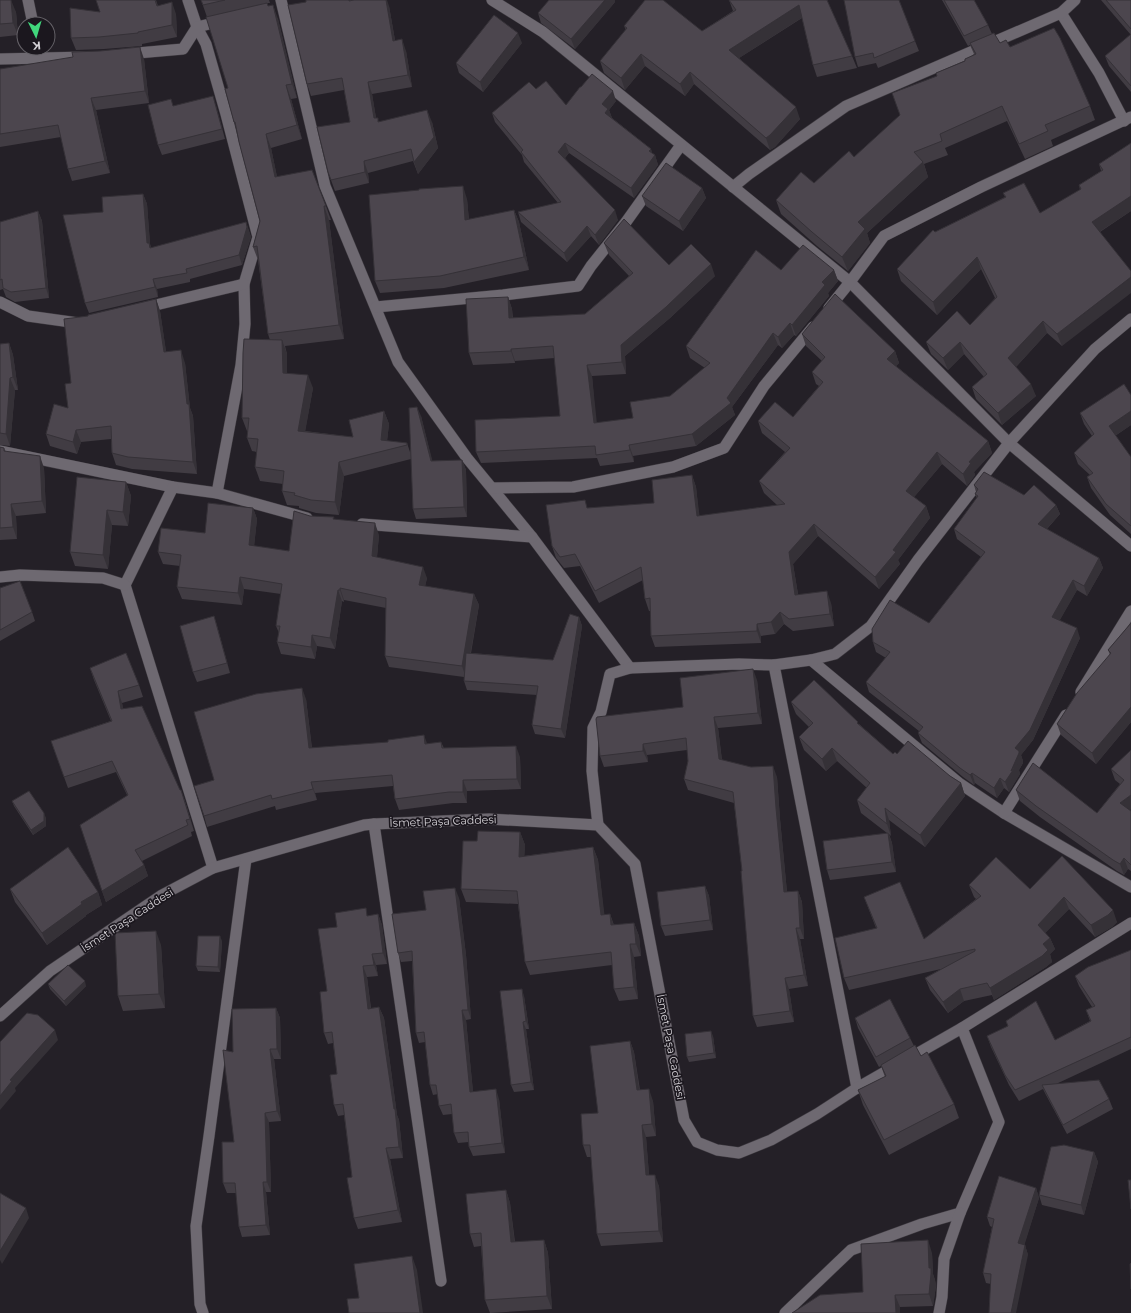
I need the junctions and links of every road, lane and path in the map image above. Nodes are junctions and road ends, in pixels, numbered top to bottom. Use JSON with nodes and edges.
{"nodes":[{"id":1,"x":28,"y":0,"type":"edge"},
{"id":2,"x":188,"y":0,"type":"edge"},
{"id":3,"x":492,"y":0,"type":"edge"},
{"id":4,"x":1075,"y":0,"type":"edge"},
{"id":5,"x":282,"y":5,"type":"edge"},
{"id":6,"x":1061,"y":13,"type":"junction"},
{"id":7,"x":31,"y":16,"type":"edge"},
{"id":8,"x":234,"y":19,"type":"edge"},
{"id":9,"x":197,"y":27,"type":"junction"},
{"id":10,"x":56,"y":54,"type":"edge"},
{"id":11,"x":19,"y":56,"type":"edge"},
{"id":12,"x":97,"y":56,"type":"edge"},
{"id":13,"x":112,"y":56,"type":"edge"},
{"id":14,"x":0,"y":59,"type":"edge"},
{"id":15,"x":1127,"y":119,"type":"edge"},
{"id":16,"x":681,"y":145,"type":"junction"},
{"id":17,"x":733,"y":187,"type":"junction"},
{"id":18,"x":850,"y":282,"type":"junction"},
{"id":19,"x":244,"y":284,"type":"junction"},
{"id":20,"x":0,"y":302,"type":"edge"},
{"id":21,"x":376,"y":307,"type":"junction"},
{"id":22,"x":130,"y":311,"type":"edge"},
{"id":23,"x":1131,"y":319,"type":"edge"},
{"id":24,"x":85,"y":321,"type":"edge"},
{"id":25,"x":1009,"y":443,"type":"junction"},
{"id":26,"x":0,"y":451,"type":"edge"},
{"id":27,"x":173,"y":487,"type":"junction"},
{"id":28,"x":492,"y":488,"type":"junction"},
{"id":29,"x":216,"y":493,"type":"junction"},
{"id":30,"x":315,"y":520,"type":"edge"},
{"id":31,"x":354,"y":523,"type":"edge"},
{"id":32,"x":532,"y":537,"type":"junction"},
{"id":33,"x":1131,"y":546,"type":"edge"},
{"id":34,"x":0,"y":577,"type":"edge"},
{"id":35,"x":125,"y":585,"type":"junction"},
{"id":36,"x":1131,"y":611,"type":"edge"},
{"id":37,"x":811,"y":660,"type":"junction"},
{"id":38,"x":774,"y":665,"type":"junction"},
{"id":39,"x":630,"y":668,"type":"junction"},
{"id":40,"x":1004,"y":813,"type":"junction"},
{"id":41,"x":374,"y":824,"type":"junction"},
{"id":42,"x":598,"y":825,"type":"junction"},
{"id":43,"x":246,"y":859,"type":"junction"},
{"id":44,"x":213,"y":868,"type":"junction"},
{"id":45,"x":1131,"y":887,"type":"edge"},
{"id":46,"x":1131,"y":923,"type":"edge"},
{"id":47,"x":0,"y":1016,"type":"edge"},
{"id":48,"x":962,"y":1028,"type":"junction"},
{"id":49,"x":857,"y":1088,"type":"junction"},
{"id":50,"x":960,"y":1213,"type":"junction"},
{"id":51,"x":441,"y":1281,"type":"dead end"},
{"id":52,"x":203,"y":1313,"type":"edge"},
{"id":53,"x":785,"y":1313,"type":"edge"},
{"id":54,"x":939,"y":1313,"type":"edge"}],
"edges":[{"from":1,"to":7,"type":"street"},
{"from":2,"to":9,"type":"street"},
{"from":3,"to":16,"type":"street"},
{"from":4,"to":6,"type":"street"},
{"from":5,"to":21,"type":"street"},
{"from":6,"to":15,"type":"street"},
{"from":6,"to":17,"type":"street"},
{"from":8,"to":9,"type":"street"},
{"from":9,"to":13,"type":"street"},
{"from":9,"to":19,"type":"street"},
{"from":10,"to":12,"type":"street"},
{"from":11,"to":14,"type":"street"},
{"from":15,"to":18,"type":"street"},
{"from":16,"to":17,"type":"street"},
{"from":16,"to":21,"type":"street"},
{"from":17,"to":18,"type":"street"},
{"from":18,"to":25,"type":"street"},
{"from":18,"to":28,"type":"street"},
{"from":19,"to":22,"type":"street"},
{"from":19,"to":29,"type":"street"},
{"from":20,"to":24,"type":"street"},
{"from":21,"to":28,"type":"street"},
{"from":23,"to":25,"type":"street"},
{"from":25,"to":33,"type":"street"},
{"from":25,"to":37,"type":"street"},
{"from":26,"to":27,"type":"street"},
{"from":27,"to":29,"type":"street"},
{"from":27,"to":35,"type":"street"},
{"from":28,"to":32,"type":"street"},
{"from":29,"to":30,"type":"street"},
{"from":31,"to":32,"type":"street"},
{"from":32,"to":39,"type":"street"},
{"from":34,"to":35,"type":"street"},
{"from":35,"to":44,"type":"street"},
{"from":36,"to":40,"type":"street"},
{"from":37,"to":38,"type":"street"},
{"from":37,"to":40,"type":"street"},
{"from":38,"to":39,"type":"street"},
{"from":38,"to":49,"type":"street"},
{"from":39,"to":42,"type":"street"},
{"from":40,"to":45,"type":"street"},
{"from":41,"to":42,"type":"street","name":"İsmet Paşa Caddesi"},
{"from":41,"to":43,"type":"street","name":"İsmet Paşa Caddesi"},
{"from":41,"to":51,"type":"street"},
{"from":42,"to":49,"type":"street","name":"İsmet Paşa Caddesi"},
{"from":43,"to":44,"type":"street","name":"İsmet Paşa Caddesi"},
{"from":43,"to":52,"type":"street"},
{"from":44,"to":47,"type":"street","name":"İsmet Paşa Caddesi"},
{"from":46,"to":48,"type":"street"},
{"from":48,"to":49,"type":"street"},
{"from":48,"to":50,"type":"street"},
{"from":50,"to":53,"type":"street"},
{"from":50,"to":54,"type":"street"}]}
